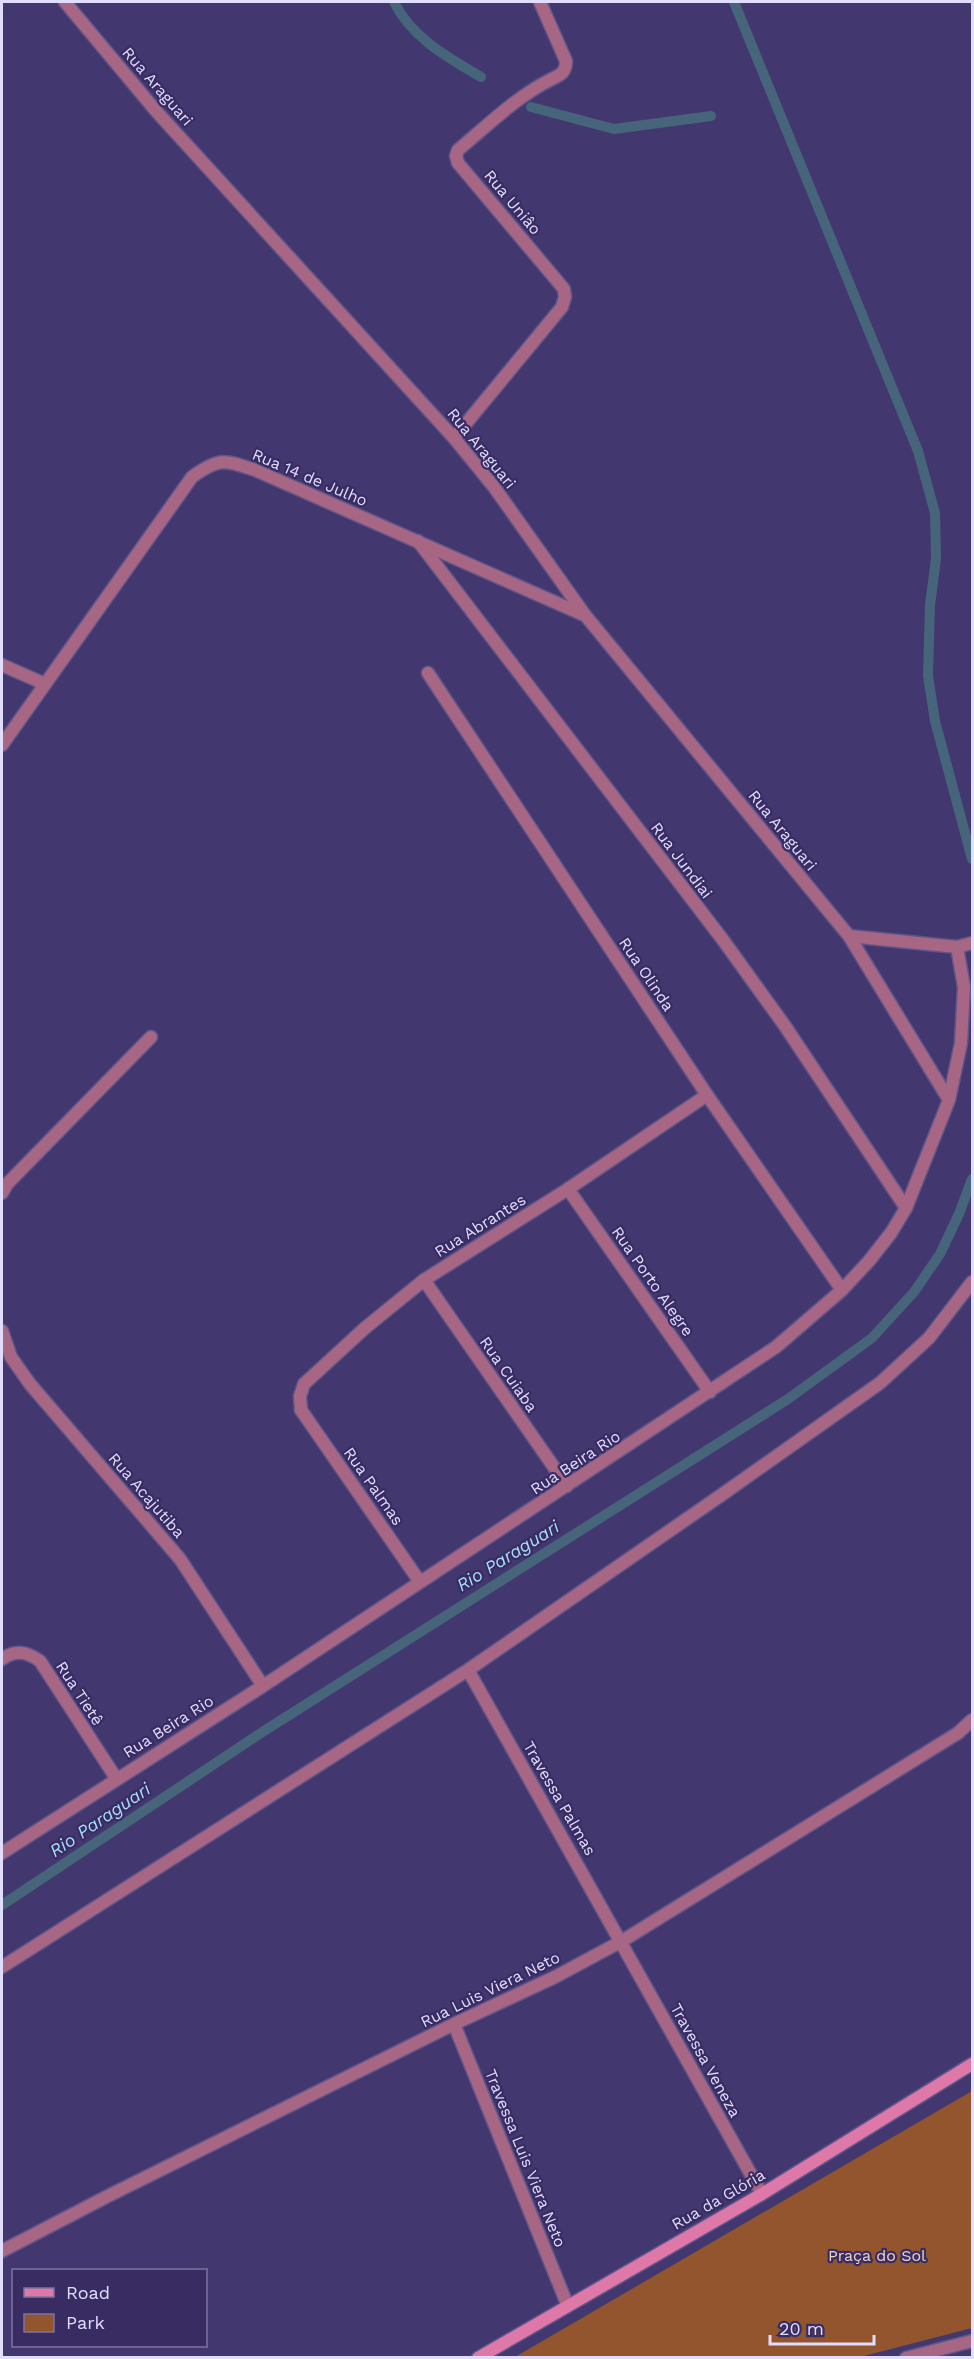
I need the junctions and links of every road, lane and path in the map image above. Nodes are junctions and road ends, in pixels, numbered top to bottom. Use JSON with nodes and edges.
{"nodes":[{"id":1,"x":65,"y":2,"type":"edge"},
{"id":2,"x":540,"y":2,"type":"edge"},
{"id":3,"x":454,"y":438,"type":"junction"},
{"id":4,"x":418,"y":542,"type":"junction"},
{"id":5,"x":585,"y":615,"type":"junction"},
{"id":6,"x":2,"y":664,"type":"edge"},
{"id":7,"x":428,"y":673,"type":"dead end"},
{"id":8,"x":45,"y":684,"type":"junction"},
{"id":9,"x":2,"y":745,"type":"edge"},
{"id":10,"x":849,"y":936,"type":"junction"},
{"id":11,"x":972,"y":944,"type":"edge"},
{"id":12,"x":957,"y":947,"type":"junction"},
{"id":13,"x":151,"y":1037,"type":"dead end"},
{"id":14,"x":707,"y":1095,"type":"junction"},
{"id":15,"x":949,"y":1100,"type":"junction"},
{"id":16,"x":568,"y":1189,"type":"junction"},
{"id":17,"x":2,"y":1193,"type":"edge"},
{"id":18,"x":906,"y":1208,"type":"junction"},
{"id":19,"x":424,"y":1280,"type":"junction"},
{"id":20,"x":972,"y":1282,"type":"edge"},
{"id":21,"x":842,"y":1290,"type":"junction"},
{"id":22,"x":2,"y":1331,"type":"edge"},
{"id":23,"x":710,"y":1392,"type":"junction"},
{"id":24,"x":301,"y":1410,"type":"joint"},
{"id":25,"x":567,"y":1486,"type":"junction"},
{"id":26,"x":420,"y":1582,"type":"junction"},
{"id":27,"x":2,"y":1659,"type":"edge"},
{"id":28,"x":468,"y":1670,"type":"junction"},
{"id":29,"x":263,"y":1686,"type":"junction"},
{"id":30,"x":972,"y":1720,"type":"edge"},
{"id":31,"x":116,"y":1778,"type":"junction"},
{"id":32,"x":2,"y":1853,"type":"edge"},
{"id":33,"x":622,"y":1941,"type":"junction"},
{"id":34,"x":2,"y":1967,"type":"edge"},
{"id":35,"x":454,"y":2024,"type":"junction"},
{"id":36,"x":972,"y":2064,"type":"edge"},
{"id":37,"x":762,"y":2194,"type":"junction"},
{"id":38,"x":2,"y":2251,"type":"edge"},
{"id":39,"x":567,"y":2304,"type":"junction"},
{"id":40,"x":972,"y":2341,"type":"edge"},
{"id":41,"x":478,"y":2358,"type":"edge"},
{"id":42,"x":906,"y":2358,"type":"edge"}],
"edges":[{"from":1,"to":3,"type":"street","name":"Rua Araguari"},
{"from":2,"to":3,"type":"street","name":"Rua Uniâo"},
{"from":3,"to":5,"type":"street","name":"Rua Araguari"},
{"from":4,"to":5,"type":"street","name":"Rua 14 de Julho"},
{"from":4,"to":8,"type":"street","name":"Rua 14 de Julho"},
{"from":4,"to":18,"type":"street","name":"Rua Jundiai"},
{"from":5,"to":10,"type":"street","name":"Rua Araguari"},
{"from":6,"to":8,"type":"street"},
{"from":7,"to":14,"type":"street","name":"Rua Olinda"},
{"from":8,"to":9,"type":"street","name":"Rua 14 de Julho"},
{"from":10,"to":12,"type":"street"},
{"from":10,"to":15,"type":"street","name":"Rua Araguari"},
{"from":11,"to":12,"type":"street"},
{"from":12,"to":15,"type":"street","name":"Rua Beira Rio"},
{"from":13,"to":17,"type":"street"},
{"from":14,"to":16,"type":"street","name":"Rua Abrantes"},
{"from":14,"to":21,"type":"street","name":"Rua Olinda"},
{"from":15,"to":18,"type":"street","name":"Rua Beira Rio"},
{"from":16,"to":19,"type":"street","name":"Rua Abrantes"},
{"from":16,"to":23,"type":"street","name":"Rua Porto Alegre"},
{"from":18,"to":21,"type":"street","name":"Rua Beira Rio"},
{"from":19,"to":24,"type":"street","name":"Rua Abrantes"},
{"from":19,"to":25,"type":"street","name":"Rua Cuiaba"},
{"from":20,"to":28,"type":"street"},
{"from":21,"to":23,"type":"street","name":"Rua Beira Rio"},
{"from":22,"to":29,"type":"street","name":"Rua Acajutiba"},
{"from":23,"to":25,"type":"street","name":"Rua Beira Rio"},
{"from":24,"to":26,"type":"street","name":"Rua Palmas"},
{"from":25,"to":26,"type":"street","name":"Rua Beira Rio"},
{"from":26,"to":29,"type":"street","name":"Rua Beira Rio"},
{"from":27,"to":31,"type":"street","name":"Rua Tietê"},
{"from":28,"to":33,"type":"street","name":"Travessa Palmas"},
{"from":28,"to":34,"type":"street"},
{"from":29,"to":31,"type":"street","name":"Rua Beira Rio"},
{"from":30,"to":33,"type":"street","name":"Rua Luis Viera Neto"},
{"from":31,"to":32,"type":"street","name":"Rua Beira Rio"},
{"from":33,"to":35,"type":"street","name":"Rua Luis Viera Neto"},
{"from":33,"to":37,"type":"street","name":"Travessa Veneza"},
{"from":35,"to":38,"type":"street","name":"Rua Luis Viera Neto"},
{"from":35,"to":39,"type":"street","name":"Travessa Luis Viera Neto"},
{"from":36,"to":37,"type":"main road","name":"Rua da Glória"},
{"from":37,"to":39,"type":"main road","name":"Rua da Glória"},
{"from":39,"to":41,"type":"main road","name":"Rua da Glória"},
{"from":40,"to":42,"type":"street"}]}
